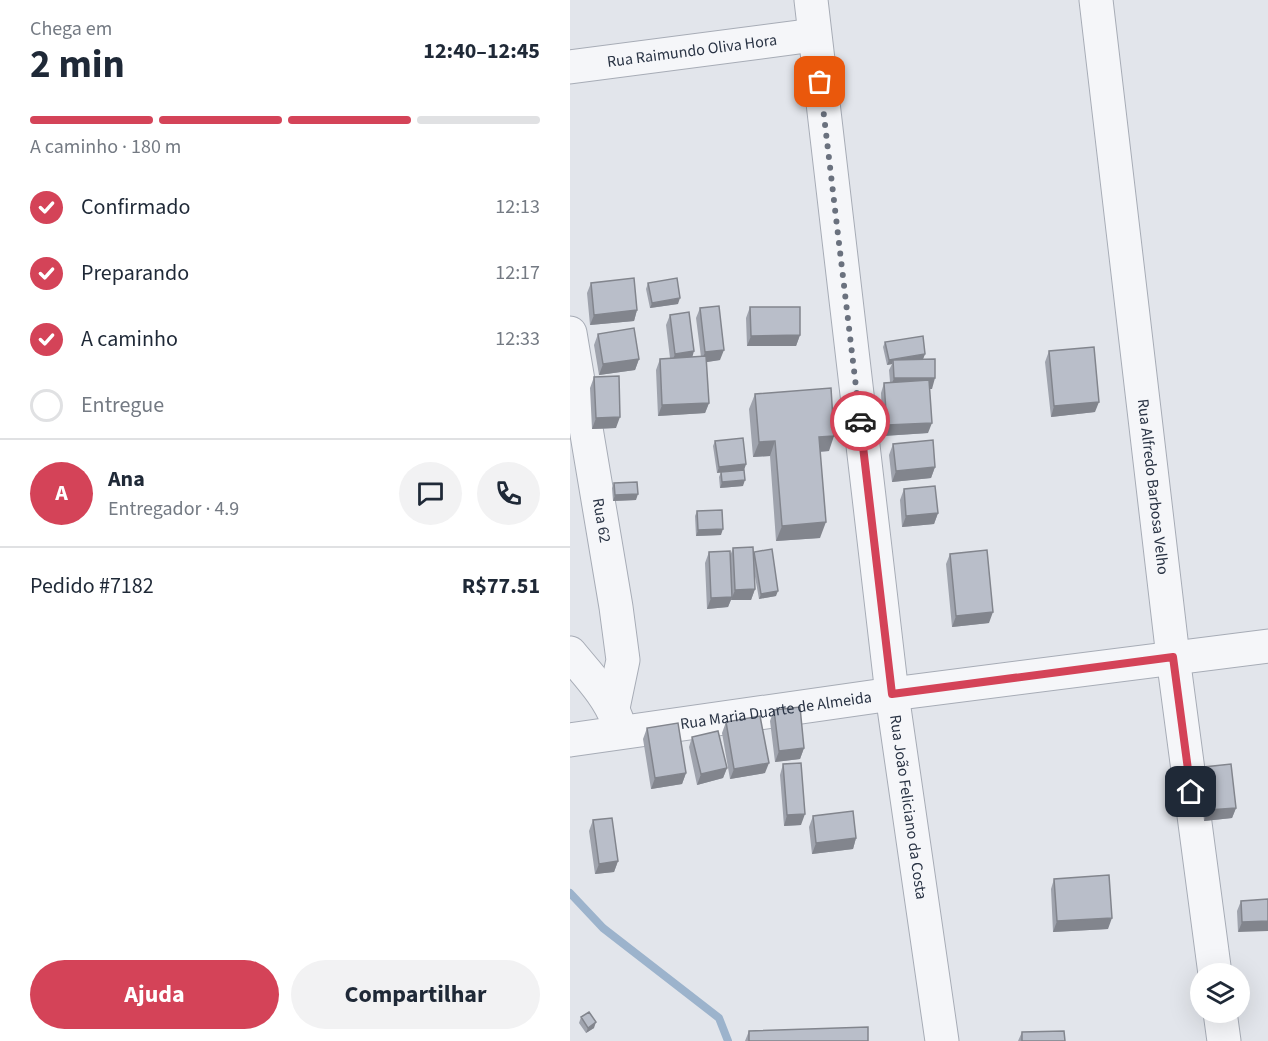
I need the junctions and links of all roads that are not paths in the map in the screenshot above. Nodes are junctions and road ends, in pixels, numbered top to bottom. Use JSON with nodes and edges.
{"nodes":[{"id":1,"x":811,"y":0,"type":"edge"},
{"id":2,"x":1096,"y":0,"type":"edge"},
{"id":3,"x":814,"y":35,"type":"junction"},
{"id":4,"x":570,"y":67,"type":"edge"},
{"id":5,"x":570,"y":333,"type":"edge"},
{"id":6,"x":1268,"y":646,"type":"edge"},
{"id":7,"x":570,"y":654,"type":"edge"},
{"id":8,"x":1173,"y":657,"type":"junction"},
{"id":9,"x":892,"y":694,"type":"junction"},
{"id":10,"x":618,"y":721,"type":"junction"},
{"id":11,"x":570,"y":740,"type":"edge"},
{"id":12,"x":1214,"y":963,"type":"edge"},
{"id":13,"x":1222,"y":1023,"type":"edge"},
{"id":14,"x":942,"y":1041,"type":"edge"},
{"id":15,"x":1224,"y":1041,"type":"edge"}],
"edges":[{"from":1,"to":3,"type":"street","name":"Rua João Feliciano da Costa"},
{"from":2,"to":8,"type":"street","name":"Rua Alfredo Barbosa Velho"},
{"from":3,"to":4,"type":"street","name":"Rua Raimundo Oliva Hora"},
{"from":3,"to":9,"type":"street","name":"Rua João Feliciano da Costa"},
{"from":5,"to":10,"type":"street","name":"Rua 62"},
{"from":6,"to":8,"type":"street","name":"Rua Maria Duarte de Almeida"},
{"from":7,"to":10,"type":"street"},
{"from":8,"to":9,"type":"street","name":"Rua Maria Duarte de Almeida"},
{"from":8,"to":12,"type":"street","name":"Rua Alfredo Barbosa Velho"},
{"from":9,"to":10,"type":"street","name":"Rua Maria Duarte de Almeida"},
{"from":9,"to":14,"type":"street","name":"Rua João Feliciano da Costa"},
{"from":10,"to":11,"type":"street","name":"Rua Maria Duarte de Almeida"},
{"from":13,"to":15,"type":"street"}]}
